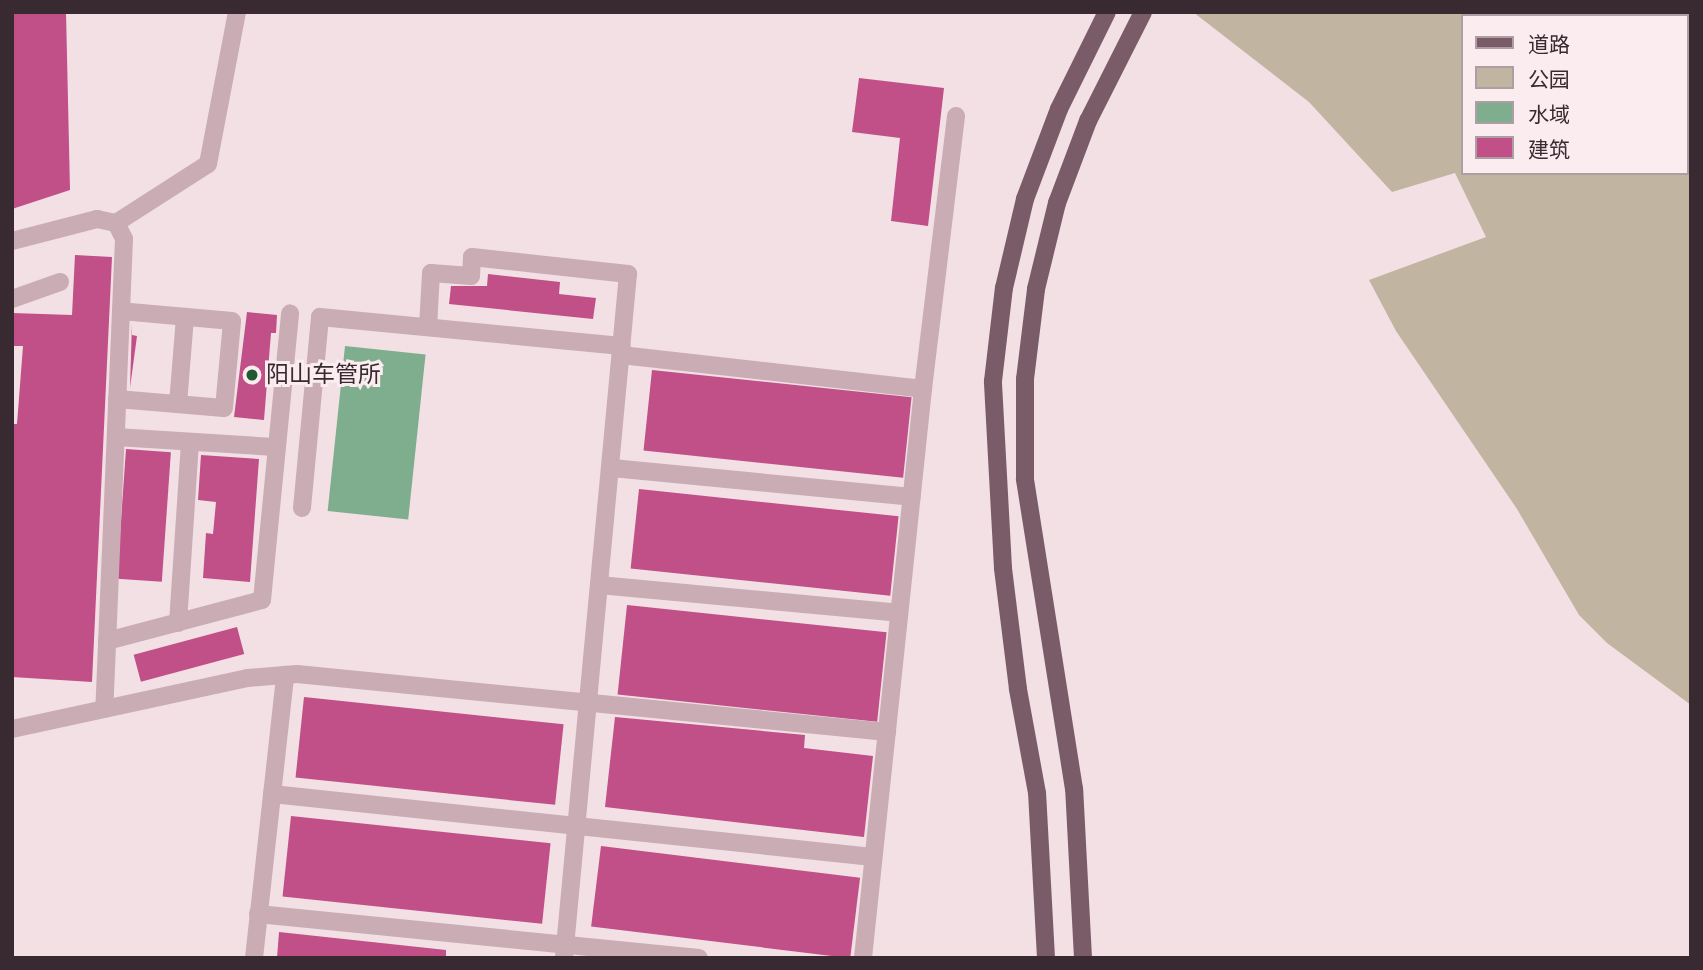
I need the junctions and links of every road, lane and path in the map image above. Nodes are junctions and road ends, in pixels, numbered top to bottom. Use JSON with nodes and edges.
{"nodes":[{"id":1,"x":237,"y":12,"type":"edge"},
{"id":2,"x":1107,"y":12,"type":"edge"},
{"id":3,"x":1143,"y":12,"type":"edge"},
{"id":4,"x":956,"y":116,"type":"dead end"},
{"id":5,"x":116,"y":223,"type":"junction"},
{"id":6,"x":12,"y":241,"type":"edge"},
{"id":7,"x":60,"y":282,"type":"dead end"},
{"id":8,"x":12,"y":299,"type":"edge"},
{"id":9,"x":121,"y":311,"type":"junction"},
{"id":10,"x":290,"y":313,"type":"dead end"},
{"id":11,"x":185,"y":317,"type":"junction"},
{"id":12,"x":428,"y":327,"type":"junction"},
{"id":13,"x":622,"y":351,"type":"junction"},
{"id":14,"x":923,"y":389,"type":"junction"},
{"id":15,"x":117,"y":399,"type":"junction"},
{"id":16,"x":178,"y":404,"type":"junction"},
{"id":17,"x":116,"y":437,"type":"junction"},
{"id":18,"x":190,"y":442,"type":"junction"},
{"id":19,"x":277,"y":447,"type":"junction"},
{"id":20,"x":612,"y":468,"type":"junction"},
{"id":21,"x":912,"y":498,"type":"junction"},
{"id":22,"x":302,"y":508,"type":"dead end"},
{"id":23,"x":599,"y":585,"type":"junction"},
{"id":24,"x":899,"y":613,"type":"junction"},
{"id":25,"x":177,"y":623,"type":"junction"},
{"id":26,"x":107,"y":640,"type":"junction"},
{"id":27,"x":285,"y":675,"type":"junction"},
{"id":28,"x":588,"y":703,"type":"junction"},
{"id":29,"x":104,"y":709,"type":"junction"},
{"id":30,"x":12,"y":729,"type":"edge"},
{"id":31,"x":887,"y":732,"type":"junction"},
{"id":32,"x":272,"y":794,"type":"junction"},
{"id":33,"x":576,"y":829,"type":"junction"},
{"id":34,"x":873,"y":858,"type":"junction"},
{"id":35,"x":258,"y":914,"type":"junction"},
{"id":36,"x":565,"y":951,"type":"edge"},
{"id":37,"x":254,"y":958,"type":"edge"},
{"id":38,"x":699,"y":958,"type":"edge"},
{"id":39,"x":863,"y":958,"type":"edge"},
{"id":40,"x":1046,"y":958,"type":"edge"},
{"id":41,"x":1083,"y":958,"type":"edge"}],
"edges":[{"from":1,"to":5,"type":"street"},
{"from":2,"to":40,"type":"main road"},
{"from":3,"to":41,"type":"main road"},
{"from":4,"to":14,"type":"street"},
{"from":5,"to":6,"type":"street"},
{"from":5,"to":9,"type":"street"},
{"from":7,"to":8,"type":"street"},
{"from":9,"to":11,"type":"street"},
{"from":9,"to":15,"type":"street"},
{"from":10,"to":19,"type":"street"},
{"from":11,"to":16,"type":"street"},
{"from":11,"to":16,"type":"street"},
{"from":12,"to":13,"type":"street"},
{"from":12,"to":13,"type":"street"},
{"from":12,"to":22,"type":"street"},
{"from":13,"to":14,"type":"street"},
{"from":13,"to":20,"type":"street"},
{"from":14,"to":21,"type":"street"},
{"from":15,"to":16,"type":"street"},
{"from":15,"to":17,"type":"street"},
{"from":17,"to":18,"type":"street"},
{"from":17,"to":26,"type":"street"},
{"from":18,"to":19,"type":"street"},
{"from":18,"to":25,"type":"street"},
{"from":19,"to":25,"type":"street"},
{"from":20,"to":21,"type":"street"},
{"from":20,"to":23,"type":"street"},
{"from":21,"to":24,"type":"street"},
{"from":23,"to":24,"type":"street"},
{"from":23,"to":28,"type":"street"},
{"from":24,"to":31,"type":"street"},
{"from":25,"to":26,"type":"street"},
{"from":26,"to":29,"type":"street"},
{"from":27,"to":28,"type":"street"},
{"from":27,"to":29,"type":"street"},
{"from":27,"to":32,"type":"street"},
{"from":28,"to":31,"type":"street"},
{"from":28,"to":33,"type":"street"},
{"from":29,"to":30,"type":"street"},
{"from":31,"to":34,"type":"street"},
{"from":32,"to":33,"type":"street"},
{"from":32,"to":35,"type":"street"},
{"from":33,"to":34,"type":"street"},
{"from":33,"to":36,"type":"street"},
{"from":34,"to":39,"type":"street"},
{"from":35,"to":36,"type":"street"},
{"from":35,"to":37,"type":"street"},
{"from":36,"to":38,"type":"street"}]}
